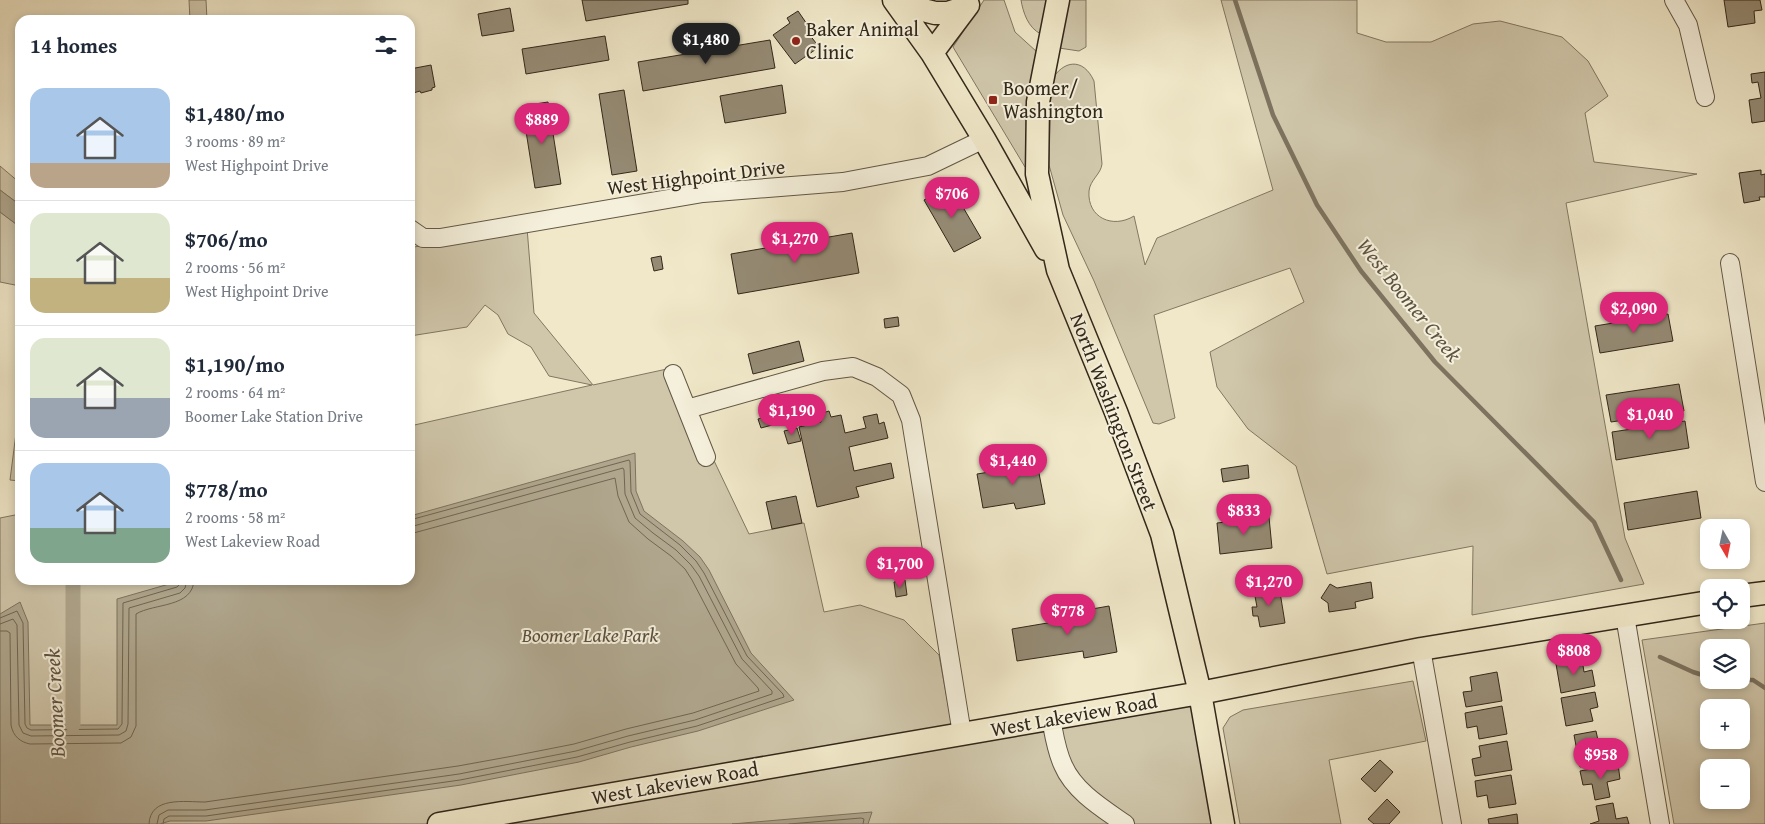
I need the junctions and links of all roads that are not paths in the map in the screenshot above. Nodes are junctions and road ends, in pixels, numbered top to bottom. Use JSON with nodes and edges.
{"nodes":[{"id":1,"x":1058,"y":0,"type":"edge"},
{"id":2,"x":1674,"y":0,"type":"edge"},
{"id":3,"x":895,"y":1,"type":"edge"},
{"id":4,"x":968,"y":4,"type":"edge"},
{"id":5,"x":932,"y":52,"type":"junction"},
{"id":6,"x":1705,"y":97,"type":"dead end"},
{"id":7,"x":984,"y":139,"type":"junction"},
{"id":8,"x":415,"y":232,"type":"edge"},
{"id":9,"x":1730,"y":263,"type":"dead end"},
{"id":10,"x":1058,"y":270,"type":"junction"},
{"id":11,"x":674,"y":374,"type":"dead end"},
{"id":12,"x":687,"y":409,"type":"junction"},
{"id":13,"x":706,"y":457,"type":"dead end"},
{"id":14,"x":1765,"y":482,"type":"edge"},
{"id":15,"x":1765,"y":592,"type":"edge"},
{"id":16,"x":1750,"y":594,"type":"edge"},
{"id":17,"x":1700,"y":604,"type":"edge"},
{"id":18,"x":1625,"y":616,"type":"junction"},
{"id":19,"x":1421,"y":649,"type":"junction"},
{"id":20,"x":1200,"y":693,"type":"junction"},
{"id":21,"x":1051,"y":719,"type":"junction"},
{"id":22,"x":962,"y":734,"type":"junction"},
{"id":23,"x":439,"y":824,"type":"edge"},
{"id":24,"x":1125,"y":824,"type":"edge"},
{"id":25,"x":1223,"y":824,"type":"edge"},
{"id":26,"x":1452,"y":824,"type":"edge"},
{"id":27,"x":1660,"y":824,"type":"edge"}],
"edges":[{"from":1,"to":10,"type":"main road","name":"North Washington Street"},
{"from":2,"to":6,"type":"street"},
{"from":3,"to":4,"type":"main road"},
{"from":3,"to":5,"type":"main road"},
{"from":4,"to":5,"type":"main road"},
{"from":5,"to":7,"type":"main road"},
{"from":7,"to":8,"type":"street","name":"West Highpoint Drive"},
{"from":7,"to":10,"type":"main road"},
{"from":9,"to":14,"type":"street"},
{"from":10,"to":20,"type":"main road","name":"North Washington Street"},
{"from":11,"to":12,"type":"street"},
{"from":12,"to":13,"type":"street"},
{"from":12,"to":22,"type":"street"},
{"from":15,"to":16,"type":"main road"},
{"from":17,"to":18,"type":"main road","name":"West Lakeview Road"},
{"from":18,"to":19,"type":"main road","name":"West Lakeview Road"},
{"from":18,"to":27,"type":"street"},
{"from":19,"to":20,"type":"main road","name":"West Lakeview Road"},
{"from":19,"to":26,"type":"street"},
{"from":20,"to":21,"type":"main road","name":"West Lakeview Road"},
{"from":20,"to":25,"type":"main road","name":"North Washington Street"},
{"from":21,"to":22,"type":"main road","name":"West Lakeview Road"},
{"from":21,"to":24,"type":"street"},
{"from":22,"to":23,"type":"main road","name":"West Lakeview Road"}]}
